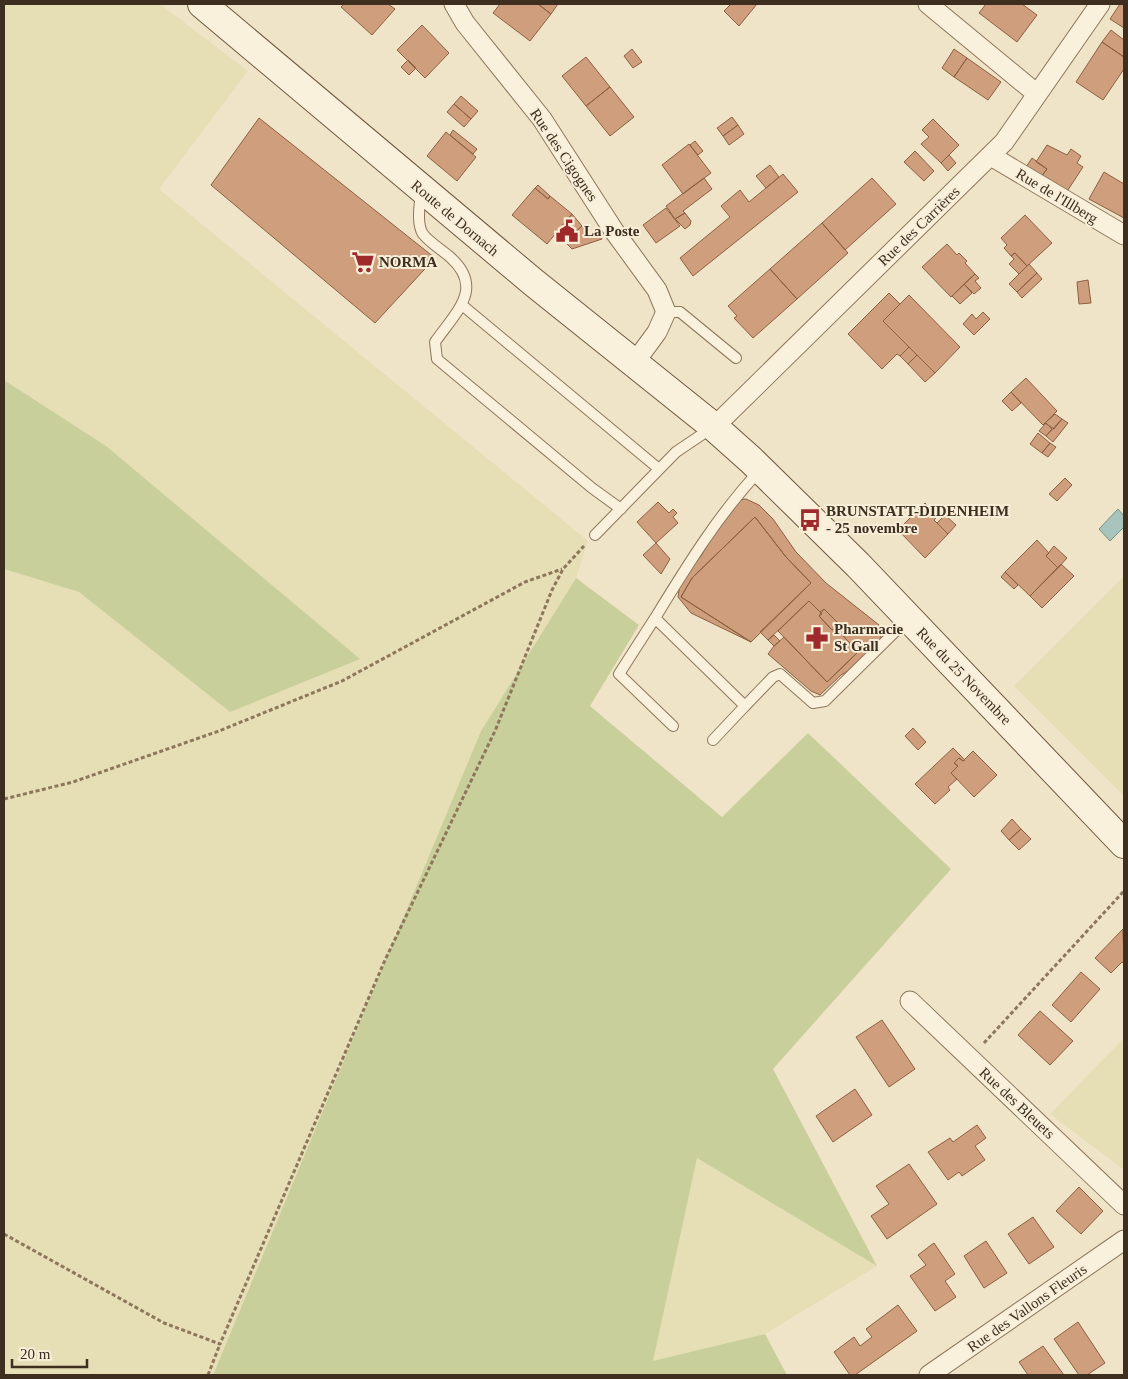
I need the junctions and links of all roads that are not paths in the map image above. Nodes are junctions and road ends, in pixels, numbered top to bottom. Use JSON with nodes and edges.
{"nodes":[{"id":1,"x":202,"y":4,"type":"edge"},
{"id":2,"x":454,"y":4,"type":"edge"},
{"id":3,"x":928,"y":4,"type":"edge"},
{"id":4,"x":1100,"y":4,"type":"edge"},
{"id":5,"x":1037,"y":94,"type":"junction"},
{"id":6,"x":991,"y":156,"type":"junction"},
{"id":7,"x":421,"y":190,"type":"junction"},
{"id":8,"x":1124,"y":235,"type":"edge"},
{"id":9,"x":462,"y":305,"type":"junction"},
{"id":10,"x":666,"y":312,"type":"junction"},
{"id":11,"x":736,"y":358,"type":"dead end"},
{"id":12,"x":634,"y":362,"type":"junction"},
{"id":13,"x":714,"y":427,"type":"junction"},
{"id":14,"x":660,"y":469,"type":"junction"},
{"id":15,"x":760,"y":470,"type":"junction"},
{"id":16,"x":621,"y":509,"type":"junction"},
{"id":17,"x":595,"y":535,"type":"road end"},
{"id":18,"x":656,"y":618,"type":"junction"},
{"id":19,"x":909,"y":619,"type":"junction"},
{"id":20,"x":745,"y":706,"type":"junction"},
{"id":21,"x":673,"y":726,"type":"dead end"},
{"id":22,"x":712,"y":740,"type":"dead end"},
{"id":23,"x":1124,"y":844,"type":"edge"},
{"id":24,"x":910,"y":1002,"type":"dead end"},
{"id":25,"x":1124,"y":1204,"type":"edge"},
{"id":26,"x":1124,"y":1240,"type":"edge"},
{"id":27,"x":929,"y":1375,"type":"edge"}],
"edges":[{"from":1,"to":7,"type":"main road","name":"Route de Dornach"},
{"from":2,"to":10,"type":"street","name":"Rue des Cigognes"},
{"from":3,"to":5,"type":"street"},
{"from":4,"to":5,"type":"street","name":"Rue des Carrières"},
{"from":5,"to":6,"type":"street","name":"Rue des Carrières"},
{"from":6,"to":8,"type":"street","name":"Rue de l'Illberg"},
{"from":6,"to":13,"type":"street","name":"Rue des Carrières"},
{"from":7,"to":9,"type":"lane"},
{"from":7,"to":12,"type":"main road","name":"Route de Dornach"},
{"from":9,"to":14,"type":"lane"},
{"from":9,"to":16,"type":"lane"},
{"from":10,"to":11,"type":"lane"},
{"from":10,"to":12,"type":"street"},
{"from":12,"to":13,"type":"main road","name":"Route de Dornach"},
{"from":13,"to":14,"type":"lane"},
{"from":13,"to":15,"type":"main road","name":"Rue du 25 Novembre"},
{"from":14,"to":16,"type":"lane"},
{"from":15,"to":18,"type":"lane"},
{"from":15,"to":19,"type":"main road","name":"Rue du 25 Novembre"},
{"from":16,"to":17,"type":"lane"},
{"from":18,"to":20,"type":"lane"},
{"from":18,"to":21,"type":"lane"},
{"from":19,"to":20,"type":"lane"},
{"from":19,"to":23,"type":"main road","name":"Rue du 25 Novembre"},
{"from":20,"to":22,"type":"lane"},
{"from":24,"to":25,"type":"street","name":"Rue des Bleuets"},
{"from":26,"to":27,"type":"street","name":"Rue des Vallons Fleuris"}]}
